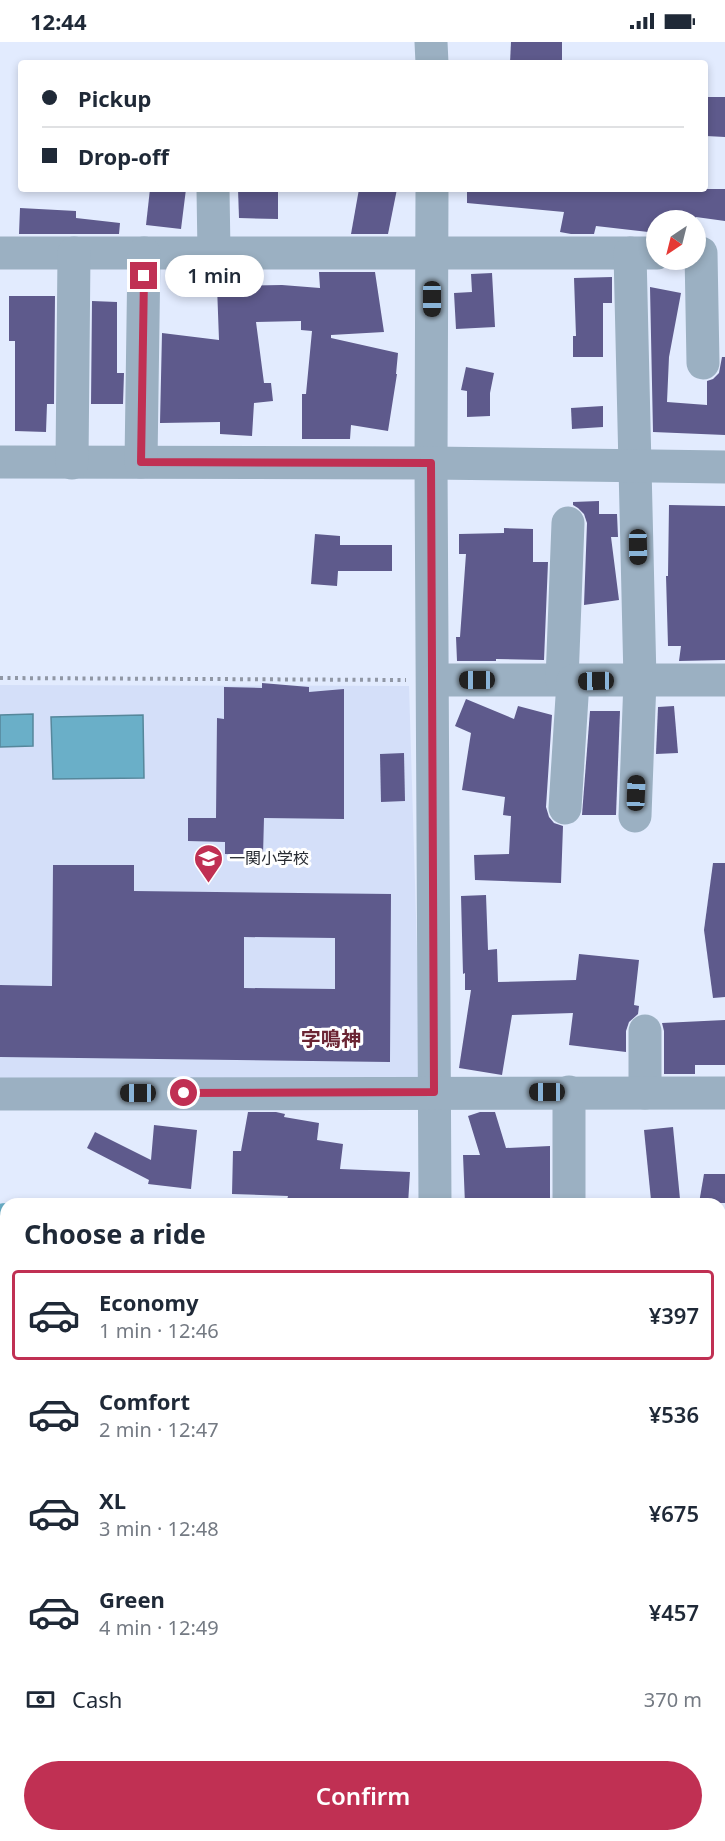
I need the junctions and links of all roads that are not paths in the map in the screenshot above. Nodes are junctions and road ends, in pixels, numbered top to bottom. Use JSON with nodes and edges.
{"nodes":[{"id":1,"x":431,"y":42,"type":"edge"},
{"id":2,"x":432,"y":60,"type":"edge"},
{"id":3,"x":213,"y":192,"type":"edge"},
{"id":4,"x":432,"y":192,"type":"edge"},
{"id":5,"x":0,"y":253,"type":"edge"},
{"id":6,"x":74,"y":253,"type":"junction"},
{"id":7,"x":144,"y":253,"type":"junction"},
{"id":8,"x":214,"y":253,"type":"junction"},
{"id":9,"x":432,"y":253,"type":"junction"},
{"id":10,"x":644,"y":253,"type":"edge"},
{"id":11,"x":707,"y":254,"type":"edge"},
{"id":12,"x":703,"y":363,"type":"dead end"},
{"id":13,"x":0,"y":462,"type":"edge"},
{"id":14,"x":141,"y":462,"type":"junction"},
{"id":15,"x":72,"y":463,"type":"junction"},
{"id":16,"x":431,"y":463,"type":"junction"},
{"id":17,"x":636,"y":466,"type":"junction"},
{"id":18,"x":725,"y":467,"type":"edge"},
{"id":19,"x":568,"y":523,"type":"dead end"},
{"id":20,"x":434,"y":680,"type":"junction"},
{"id":21,"x":568,"y":680,"type":"junction"},
{"id":22,"x":640,"y":680,"type":"junction"},
{"id":23,"x":725,"y":680,"type":"edge"},
{"id":24,"x":564,"y":808,"type":"dead end"},
{"id":25,"x":635,"y":816,"type":"dead end"},
{"id":26,"x":645,"y":1031,"type":"dead end"},
{"id":27,"x":434,"y":1092,"type":"junction"},
{"id":28,"x":569,"y":1092,"type":"junction"},
{"id":29,"x":645,"y":1093,"type":"junction"},
{"id":30,"x":725,"y":1093,"type":"edge"},
{"id":31,"x":0,"y":1094,"type":"edge"},
{"id":32,"x":435,"y":1198,"type":"edge"},
{"id":33,"x":569,"y":1198,"type":"edge"}],
"edges":[{"from":1,"to":2,"type":"street"},
{"from":3,"to":8,"type":"street"},
{"from":4,"to":9,"type":"street"},
{"from":5,"to":6,"type":"street"},
{"from":6,"to":7,"type":"street"},
{"from":6,"to":15,"type":"street"},
{"from":7,"to":8,"type":"street"},
{"from":7,"to":14,"type":"street"},
{"from":8,"to":9,"type":"street"},
{"from":9,"to":10,"type":"street"},
{"from":9,"to":16,"type":"street"},
{"from":10,"to":17,"type":"street"},
{"from":11,"to":12,"type":"street"},
{"from":13,"to":15,"type":"street"},
{"from":14,"to":15,"type":"street"},
{"from":14,"to":16,"type":"street"},
{"from":16,"to":17,"type":"street"},
{"from":16,"to":20,"type":"street"},
{"from":17,"to":18,"type":"street"},
{"from":17,"to":22,"type":"street"},
{"from":19,"to":21,"type":"street"},
{"from":20,"to":21,"type":"street"},
{"from":20,"to":27,"type":"street"},
{"from":21,"to":22,"type":"street"},
{"from":21,"to":24,"type":"street"},
{"from":22,"to":23,"type":"street"},
{"from":22,"to":25,"type":"street"},
{"from":26,"to":29,"type":"street"},
{"from":27,"to":28,"type":"street"},
{"from":27,"to":31,"type":"street"},
{"from":27,"to":32,"type":"street"},
{"from":28,"to":29,"type":"street"},
{"from":28,"to":33,"type":"street"},
{"from":29,"to":30,"type":"street"}]}
